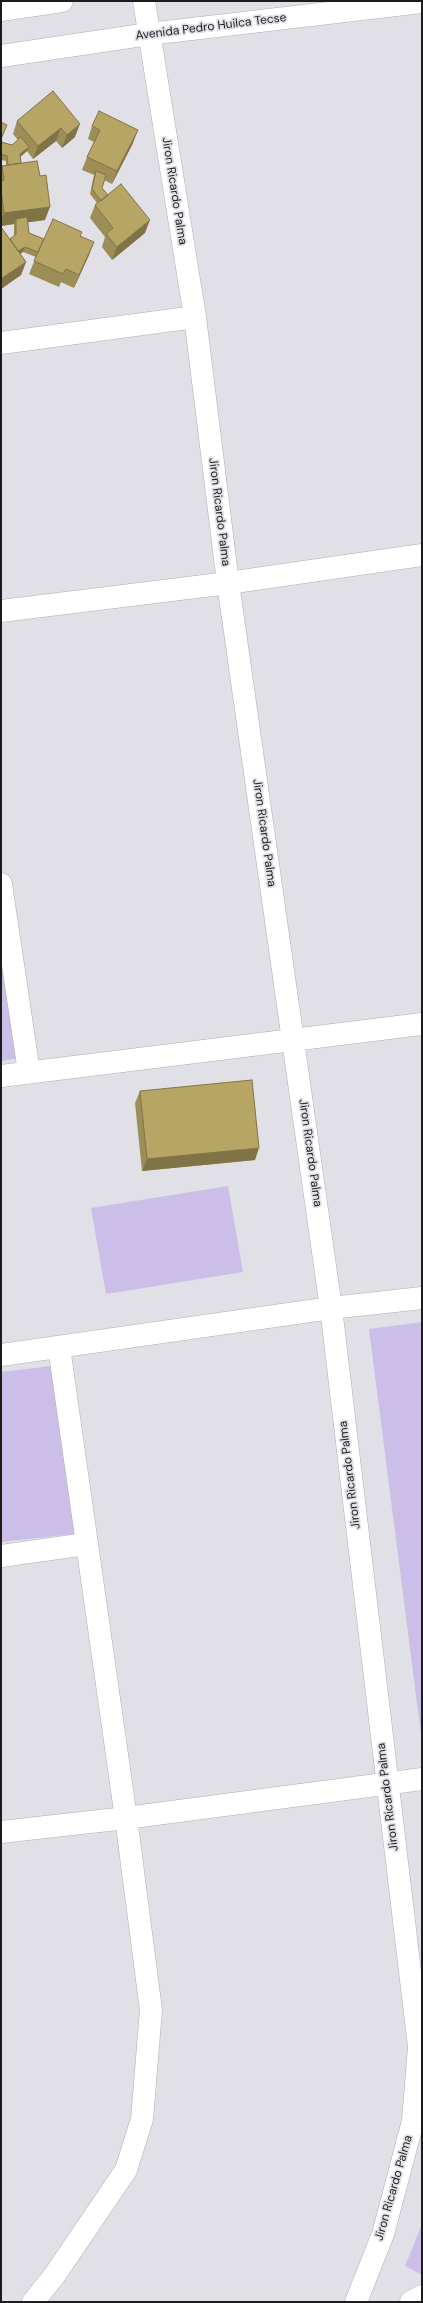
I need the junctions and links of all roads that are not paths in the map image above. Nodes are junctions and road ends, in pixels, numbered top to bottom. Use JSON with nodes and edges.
{"nodes":[{"id":1,"x":62,"y":1,"type":"edge"},
{"id":2,"x":144,"y":1,"type":"edge"},
{"id":3,"x":422,"y":2,"type":"edge"},
{"id":4,"x":1,"y":10,"type":"edge"},
{"id":5,"x":149,"y":34,"type":"junction"},
{"id":6,"x":1,"y":56,"type":"edge"},
{"id":7,"x":195,"y":317,"type":"junction"},
{"id":8,"x":1,"y":343,"type":"edge"},
{"id":9,"x":422,"y":555,"type":"edge"},
{"id":10,"x":228,"y":583,"type":"junction"},
{"id":11,"x":1,"y":611,"type":"edge"},
{"id":12,"x":1,"y":884,"type":"edge"},
{"id":13,"x":422,"y":1024,"type":"edge"},
{"id":14,"x":294,"y":1040,"type":"junction"},
{"id":15,"x":29,"y":1072,"type":"junction"},
{"id":16,"x":1,"y":1076,"type":"edge"},
{"id":17,"x":422,"y":1298,"type":"edge"},
{"id":18,"x":331,"y":1308,"type":"junction"},
{"id":19,"x":58,"y":1347,"type":"junction"},
{"id":20,"x":1,"y":1355,"type":"edge"},
{"id":21,"x":86,"y":1544,"type":"junction"},
{"id":22,"x":1,"y":1556,"type":"edge"},
{"id":23,"x":422,"y":1779,"type":"edge"},
{"id":24,"x":387,"y":1784,"type":"junction"},
{"id":25,"x":126,"y":1818,"type":"junction"},
{"id":26,"x":1,"y":1832,"type":"edge"},
{"id":27,"x":421,"y":2047,"type":"edge"},
{"id":28,"x":422,"y":2296,"type":"edge"},
{"id":29,"x":33,"y":2302,"type":"edge"},
{"id":30,"x":356,"y":2302,"type":"edge"},
{"id":31,"x":411,"y":2302,"type":"edge"}],
"edges":[{"from":1,"to":4,"type":"street"},
{"from":2,"to":5,"type":"street","name":"Jiron Ricardo Palma"},
{"from":3,"to":5,"type":"street","name":"Avenida Pedro Huilca Tecse"},
{"from":5,"to":6,"type":"street","name":"Avenida Pedro Huilca Tecse"},
{"from":5,"to":7,"type":"street","name":"Jiron Ricardo Palma"},
{"from":7,"to":8,"type":"street"},
{"from":7,"to":10,"type":"street","name":"Jiron Ricardo Palma"},
{"from":9,"to":10,"type":"street"},
{"from":10,"to":11,"type":"street"},
{"from":10,"to":14,"type":"street","name":"Jiron Ricardo Palma"},
{"from":12,"to":15,"type":"street"},
{"from":13,"to":14,"type":"street"},
{"from":14,"to":15,"type":"street"},
{"from":14,"to":18,"type":"street","name":"Jiron Ricardo Palma"},
{"from":15,"to":16,"type":"street"},
{"from":17,"to":18,"type":"street"},
{"from":18,"to":19,"type":"street"},
{"from":18,"to":24,"type":"street","name":"Jiron Ricardo Palma"},
{"from":19,"to":20,"type":"street"},
{"from":19,"to":21,"type":"street"},
{"from":21,"to":22,"type":"street"},
{"from":21,"to":25,"type":"street"},
{"from":23,"to":24,"type":"street"},
{"from":24,"to":25,"type":"street"},
{"from":24,"to":27,"type":"street","name":"Jiron Ricardo Palma"},
{"from":25,"to":26,"type":"street"},
{"from":25,"to":29,"type":"street"},
{"from":27,"to":30,"type":"street","name":"Jiron Ricardo Palma"},
{"from":28,"to":31,"type":"street"}]}
